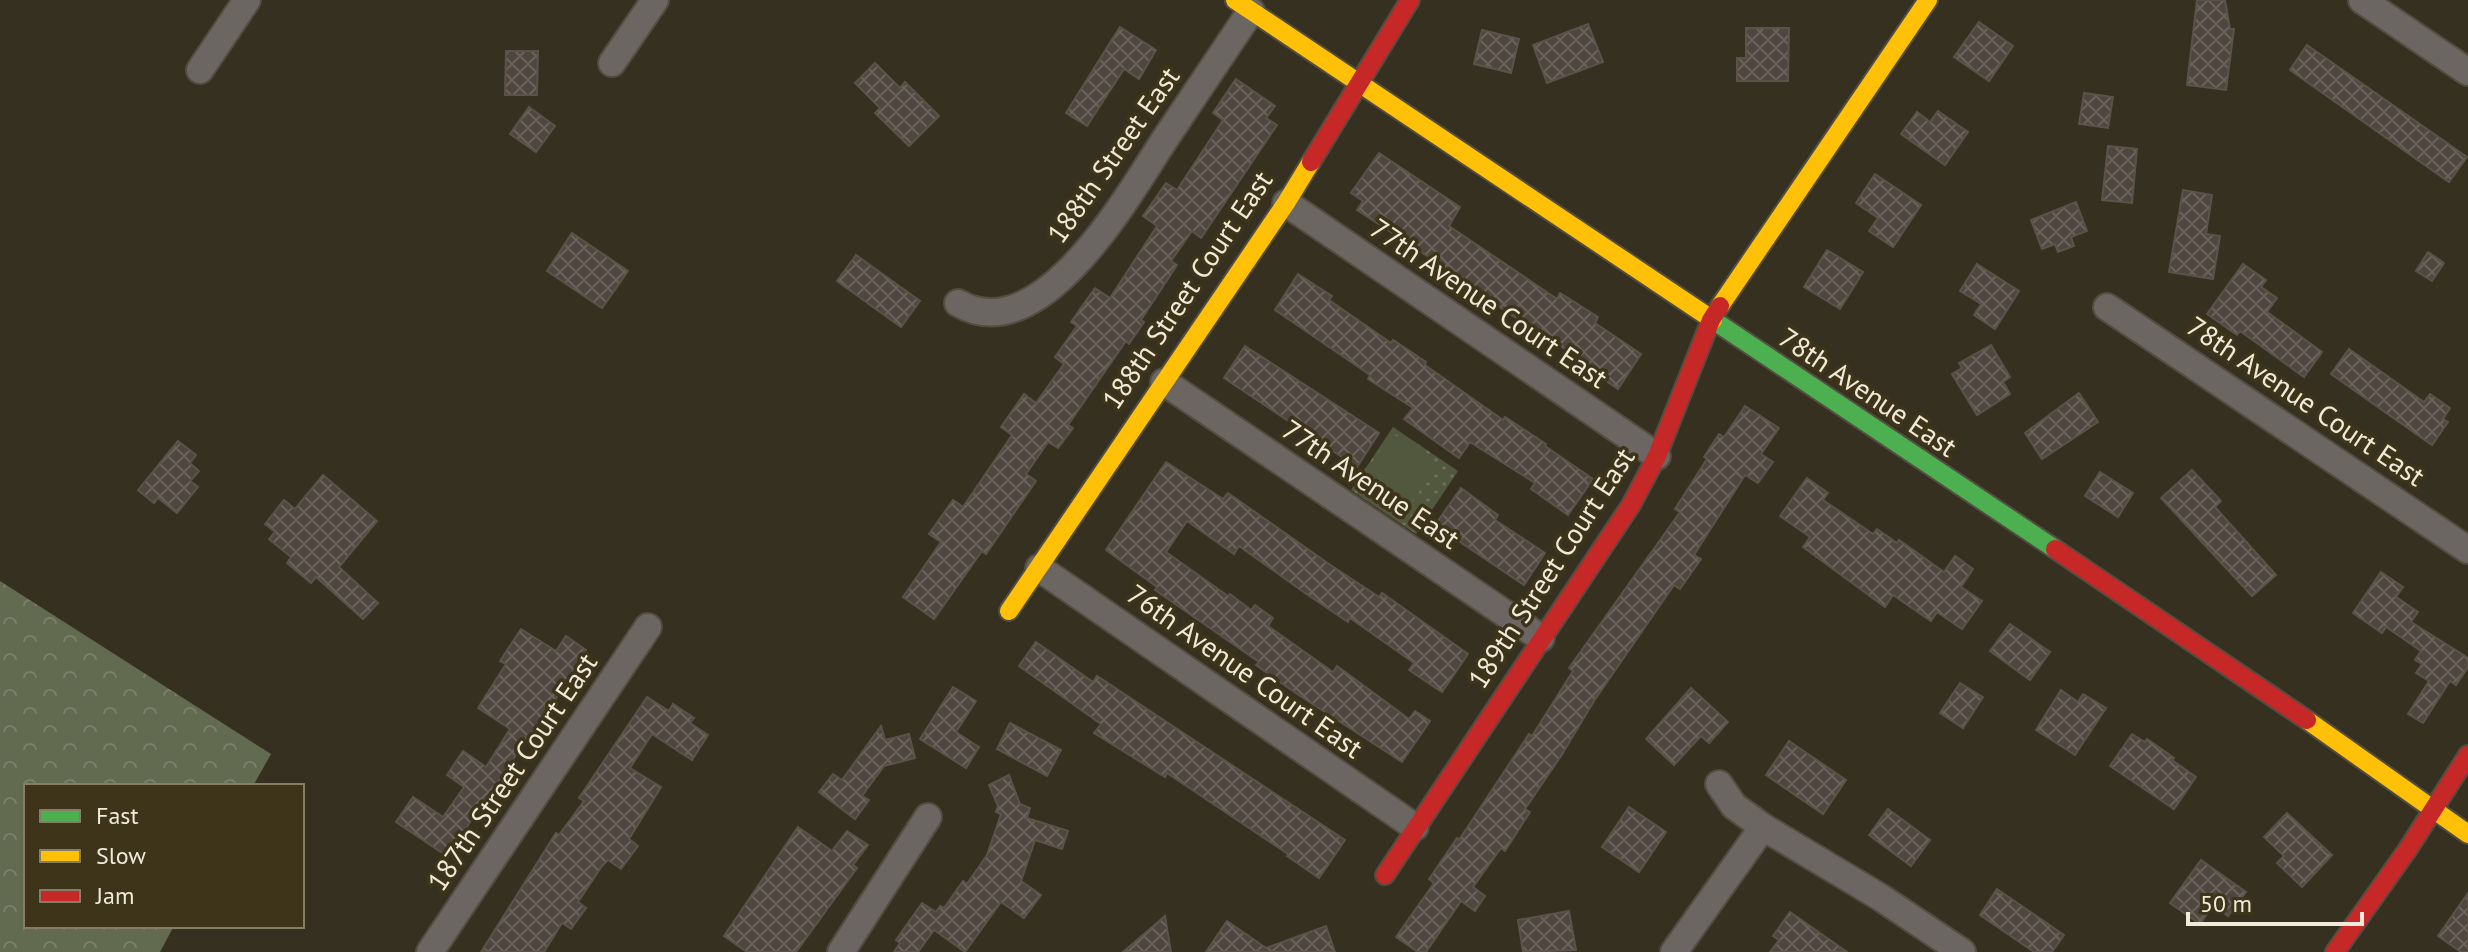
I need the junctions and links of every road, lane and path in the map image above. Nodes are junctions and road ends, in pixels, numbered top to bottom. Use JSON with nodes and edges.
{"nodes":[{"id":1,"x":247,"y":0,"type":"edge"},
{"id":2,"x":655,"y":0,"type":"edge"},
{"id":3,"x":1410,"y":0,"type":"edge"},
{"id":4,"x":1928,"y":0,"type":"edge"},
{"id":5,"x":2362,"y":0,"type":"edge"},
{"id":6,"x":1243,"y":6,"type":"edge"},
{"id":7,"x":612,"y":63,"type":"dead end"},
{"id":8,"x":200,"y":70,"type":"dead end"},
{"id":9,"x":2468,"y":72,"type":"edge"},
{"id":10,"x":1360,"y":81,"type":"junction"},
{"id":11,"x":1286,"y":203,"type":"junction"},
{"id":12,"x":958,"y":303,"type":"dead end"},
{"id":13,"x":2107,"y":307,"type":"dead end"},
{"id":14,"x":1711,"y":320,"type":"junction"},
{"id":15,"x":1164,"y":382,"type":"junction"},
{"id":16,"x":1657,"y":456,"type":"junction"},
{"id":17,"x":2468,"y":550,"type":"edge"},
{"id":18,"x":1039,"y":568,"type":"junction"},
{"id":19,"x":1009,"y":611,"type":"dead end"},
{"id":20,"x":648,"y":627,"type":"dead end"},
{"id":21,"x":1541,"y":638,"type":"junction"},
{"id":22,"x":2468,"y":755,"type":"edge"},
{"id":23,"x":1719,"y":784,"type":"dead end"},
{"id":24,"x":2432,"y":809,"type":"junction"},
{"id":25,"x":928,"y":817,"type":"dead end"},
{"id":26,"x":1415,"y":827,"type":"junction"},
{"id":27,"x":1763,"y":827,"type":"junction"},
{"id":28,"x":2468,"y":834,"type":"edge"},
{"id":29,"x":1385,"y":875,"type":"dead end"},
{"id":30,"x":430,"y":952,"type":"edge"},
{"id":31,"x":841,"y":952,"type":"edge"},
{"id":32,"x":1674,"y":952,"type":"edge"},
{"id":33,"x":1962,"y":952,"type":"edge"},
{"id":34,"x":2335,"y":952,"type":"edge"}],
"edges":[{"from":1,"to":8,"type":"street"},
{"from":2,"to":7,"type":"street"},
{"from":3,"to":10,"type":"street","name":"188th Street Court East"},
{"from":4,"to":14,"type":"street","name":"189th Street Court East"},
{"from":5,"to":9,"type":"street"},
{"from":6,"to":10,"type":"street","name":"78th Avenue East"},
{"from":6,"to":12,"type":"street","name":"188th Street East"},
{"from":10,"to":11,"type":"street","name":"188th Street Court East"},
{"from":10,"to":14,"type":"street","name":"78th Avenue East"},
{"from":11,"to":15,"type":"street","name":"188th Street Court East"},
{"from":11,"to":16,"type":"street","name":"77th Avenue Court East"},
{"from":13,"to":17,"type":"street","name":"78th Avenue Court East"},
{"from":14,"to":16,"type":"street","name":"189th Street Court East"},
{"from":14,"to":24,"type":"street","name":"78th Avenue East"},
{"from":15,"to":18,"type":"street","name":"188th Street Court East"},
{"from":15,"to":21,"type":"street","name":"77th Avenue East"},
{"from":16,"to":21,"type":"street","name":"189th Street Court East"},
{"from":18,"to":19,"type":"street","name":"188th Street Court East"},
{"from":18,"to":26,"type":"street","name":"76th Avenue Court East"},
{"from":20,"to":30,"type":"street","name":"187th Street Court East"},
{"from":21,"to":26,"type":"street","name":"189th Street Court East"},
{"from":22,"to":24,"type":"street"},
{"from":23,"to":27,"type":"street"},
{"from":24,"to":28,"type":"street","name":"78th Avenue East"},
{"from":24,"to":34,"type":"street"},
{"from":25,"to":31,"type":"street"},
{"from":26,"to":29,"type":"street","name":"189th Street Court East"},
{"from":27,"to":32,"type":"street"},
{"from":27,"to":33,"type":"street"}]}
